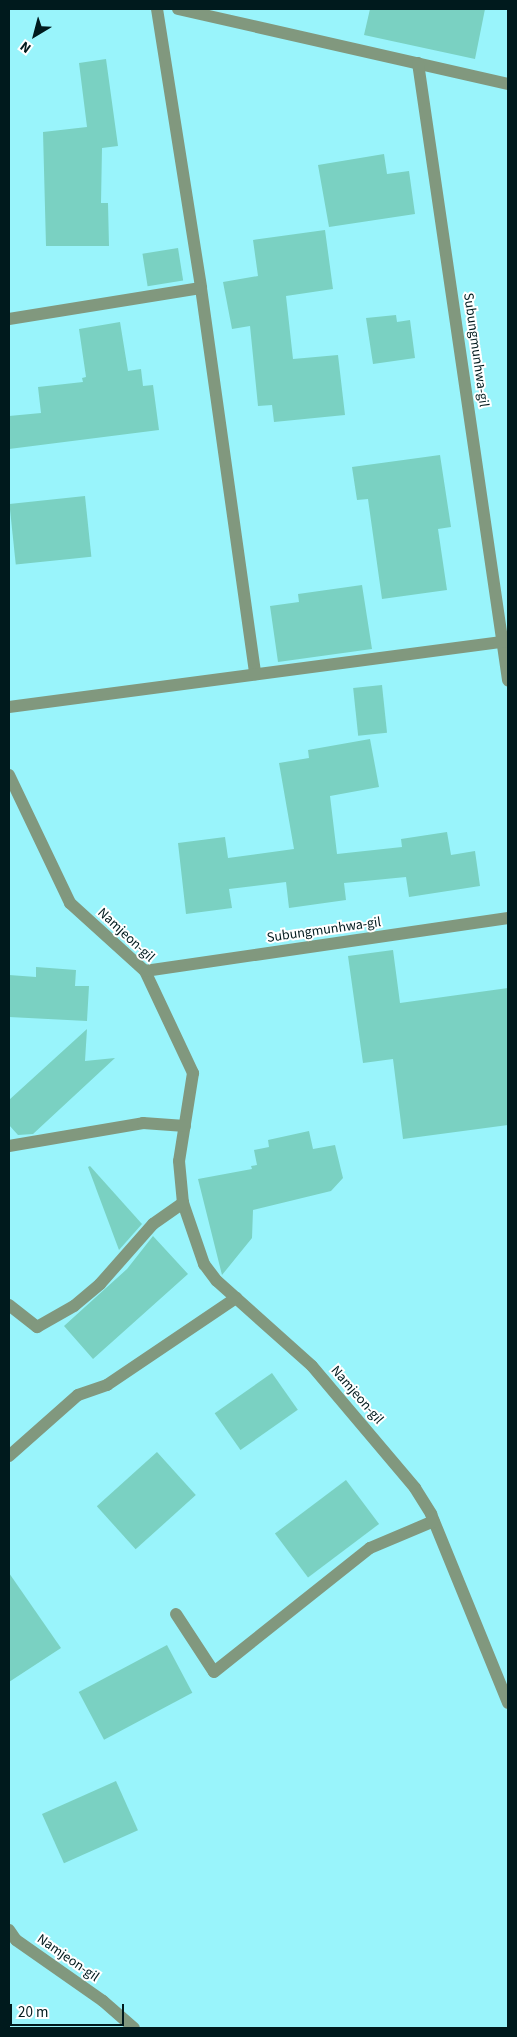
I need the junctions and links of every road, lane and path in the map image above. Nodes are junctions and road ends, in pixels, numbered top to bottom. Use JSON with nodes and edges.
{"nodes":[{"id":1,"x":157,"y":9,"type":"edge"},
{"id":2,"x":178,"y":9,"type":"edge"},
{"id":3,"x":418,"y":63,"type":"junction"},
{"id":4,"x":508,"y":84,"type":"edge"},
{"id":5,"x":201,"y":288,"type":"junction"},
{"id":6,"x":9,"y":319,"type":"edge"},
{"id":7,"x":506,"y":641,"type":"edge"},
{"id":8,"x":255,"y":674,"type":"junction"},
{"id":9,"x":508,"y":680,"type":"edge"},
{"id":10,"x":9,"y":707,"type":"edge"},
{"id":11,"x":9,"y":775,"type":"edge"},
{"id":12,"x":508,"y":918,"type":"edge"},
{"id":13,"x":145,"y":971,"type":"junction"},
{"id":14,"x":185,"y":1126,"type":"junction"},
{"id":15,"x":9,"y":1146,"type":"edge"},
{"id":16,"x":183,"y":1203,"type":"junction"},
{"id":17,"x":236,"y":1298,"type":"junction"},
{"id":18,"x":9,"y":1305,"type":"edge"},
{"id":19,"x":9,"y":1456,"type":"edge"},
{"id":20,"x":434,"y":1521,"type":"junction"},
{"id":21,"x":176,"y":1614,"type":"dead end"},
{"id":22,"x":508,"y":1703,"type":"edge"},
{"id":23,"x":9,"y":1930,"type":"edge"},
{"id":24,"x":134,"y":2028,"type":"edge"}],
"edges":[{"from":1,"to":5,"type":"street"},
{"from":2,"to":3,"type":"street"},
{"from":3,"to":4,"type":"street"},
{"from":3,"to":7,"type":"street","name":"Subungmunhwa-gil"},
{"from":5,"to":6,"type":"street"},
{"from":5,"to":8,"type":"street"},
{"from":7,"to":8,"type":"street"},
{"from":7,"to":9,"type":"street","name":"Subungmunhwa-gil"},
{"from":8,"to":10,"type":"street"},
{"from":11,"to":13,"type":"street","name":"Namjeon-gil"},
{"from":12,"to":13,"type":"street","name":"Subungmunhwa-gil"},
{"from":13,"to":14,"type":"street","name":"Namjeon-gil"},
{"from":14,"to":15,"type":"street"},
{"from":14,"to":16,"type":"street","name":"Namjeon-gil"},
{"from":16,"to":17,"type":"street","name":"Namjeon-gil"},
{"from":16,"to":18,"type":"street"},
{"from":17,"to":19,"type":"street"},
{"from":17,"to":20,"type":"street","name":"Namjeon-gil"},
{"from":20,"to":21,"type":"street"},
{"from":20,"to":22,"type":"street","name":"Namjeon-gil"},
{"from":23,"to":24,"type":"street","name":"Namjeon-gil"}]}
